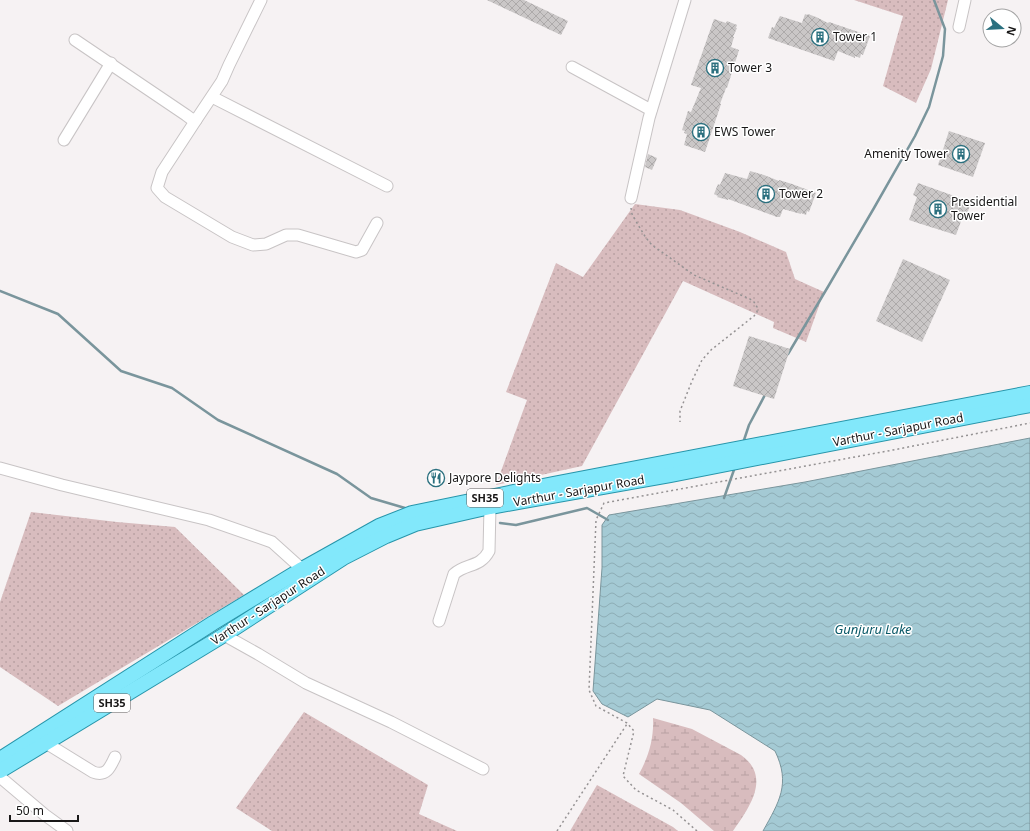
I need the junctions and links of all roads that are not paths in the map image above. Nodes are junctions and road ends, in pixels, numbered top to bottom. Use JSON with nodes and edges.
{"nodes":[{"id":1,"x":261,"y":0,"type":"edge"},
{"id":2,"x":685,"y":0,"type":"edge"},
{"id":3,"x":965,"y":0,"type":"edge"},
{"id":4,"x":959,"y":27,"type":"dead end"},
{"id":5,"x":75,"y":40,"type":"dead end"},
{"id":6,"x":110,"y":63,"type":"junction"},
{"id":7,"x":572,"y":67,"type":"dead end"},
{"id":8,"x":212,"y":97,"type":"junction"},
{"id":9,"x":651,"y":110,"type":"junction"},
{"id":10,"x":196,"y":120,"type":"junction"},
{"id":11,"x":64,"y":140,"type":"dead end"},
{"id":12,"x":387,"y":186,"type":"dead end"},
{"id":13,"x":631,"y":198,"type":"road end"},
{"id":14,"x":377,"y":223,"type":"dead end"},
{"id":15,"x":1030,"y":393,"type":"edge"},
{"id":16,"x":1030,"y":405,"type":"edge"},
{"id":17,"x":0,"y":468,"type":"edge"},
{"id":18,"x":490,"y":507,"type":"junction"},
{"id":19,"x":302,"y":569,"type":"junction"},
{"id":20,"x":439,"y":621,"type":"dead end"},
{"id":21,"x":224,"y":635,"type":"junction"},
{"id":22,"x":46,"y":743,"type":"junction"},
{"id":23,"x":0,"y":758,"type":"edge"},
{"id":24,"x":115,"y":758,"type":"dead end"},
{"id":25,"x":483,"y":769,"type":"dead end"},
{"id":26,"x":0,"y":771,"type":"edge"},
{"id":27,"x":0,"y":776,"type":"edge"},
{"id":28,"x":67,"y":831,"type":"edge"}],
"edges":[{"from":1,"to":8,"type":"street"},
{"from":2,"to":9,"type":"street"},
{"from":3,"to":4,"type":"street"},
{"from":5,"to":6,"type":"street"},
{"from":6,"to":10,"type":"street"},
{"from":6,"to":11,"type":"street"},
{"from":7,"to":9,"type":"street"},
{"from":8,"to":10,"type":"street"},
{"from":8,"to":12,"type":"street"},
{"from":9,"to":13,"type":"street"},
{"from":10,"to":14,"type":"street"},
{"from":15,"to":19,"type":"main road","name":"Varthur - Sarjapur Road","number":"SH35"},
{"from":16,"to":18,"type":"main road","name":"Varthur - Sarjapur Road","number":"SH35"},
{"from":17,"to":19,"type":"street"},
{"from":18,"to":20,"type":"street"},
{"from":18,"to":21,"type":"main road","name":"Varthur - Sarjapur Road","number":"SH35"},
{"from":19,"to":23,"type":"main road","name":"Varthur - Sarjapur Road","number":"SH35"},
{"from":21,"to":22,"type":"main road","name":"Varthur - Sarjapur Road","number":"SH35"},
{"from":21,"to":25,"type":"street"},
{"from":22,"to":24,"type":"street"},
{"from":22,"to":26,"type":"main road","name":"Varthur - Sarjapur Road","number":"SH35"},
{"from":27,"to":28,"type":"street"}]}
